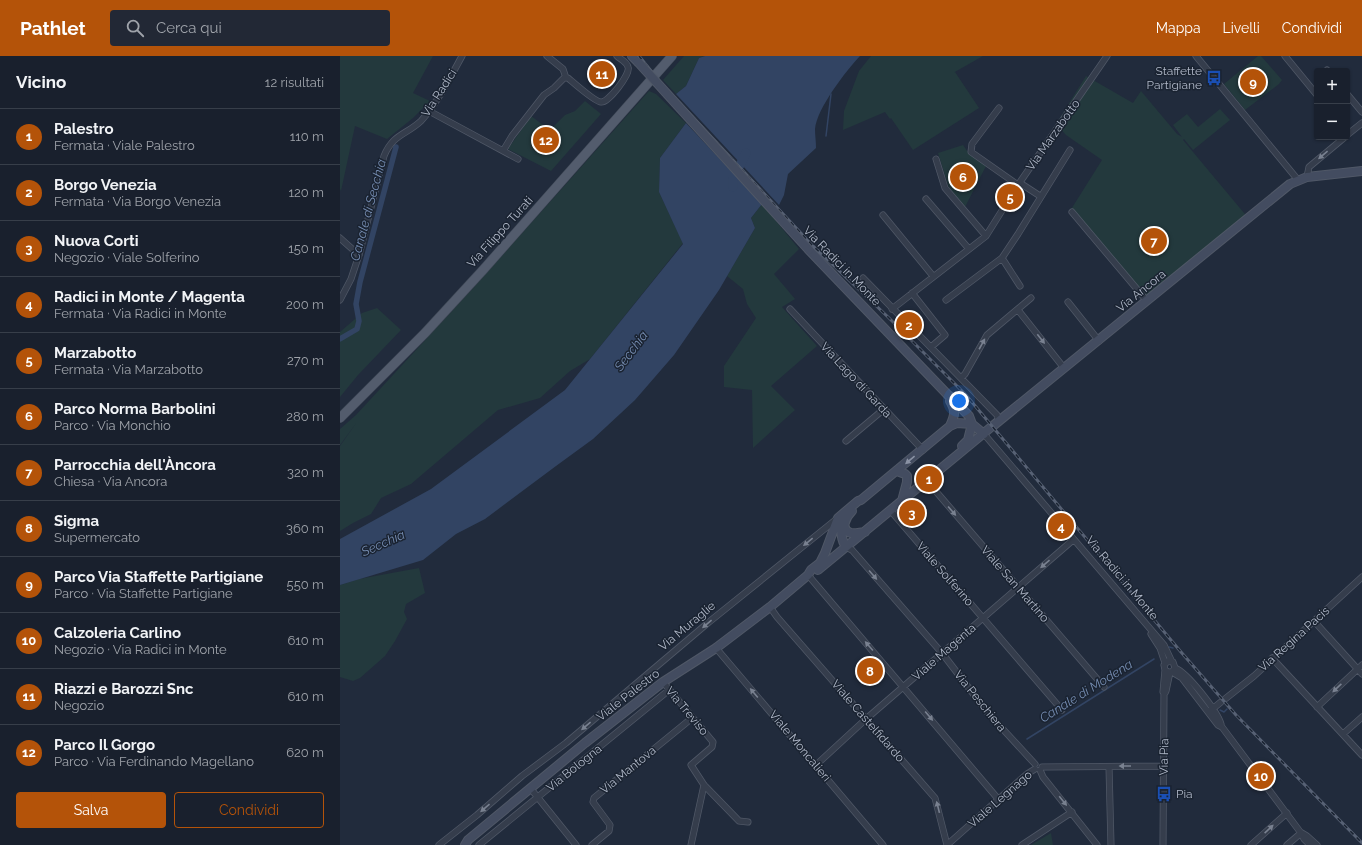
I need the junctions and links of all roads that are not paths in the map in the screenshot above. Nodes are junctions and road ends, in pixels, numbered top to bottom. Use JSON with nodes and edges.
{"nodes":[{"id":1,"x":462,"y":56,"type":"edge"},
{"id":2,"x":547,"y":56,"type":"edge"},
{"id":3,"x":617,"y":56,"type":"edge"},
{"id":4,"x":672,"y":56,"type":"edge"},
{"id":5,"x":1107,"y":56,"type":"edge"},
{"id":6,"x":1196,"y":56,"type":"edge"},
{"id":7,"x":1285,"y":56,"type":"edge"},
{"id":8,"x":635,"y":59,"type":"edge"},
{"id":9,"x":566,"y":78,"type":"junction"},
{"id":10,"x":1314,"y":91,"type":"edge"},
{"id":11,"x":1350,"y":98,"type":"edge"},
{"id":12,"x":999,"y":108,"type":"dead end"},
{"id":13,"x":429,"y":111,"type":"junction"},
{"id":14,"x":1362,"y":112,"type":"edge"},
{"id":15,"x":1362,"y":123,"type":"edge"},
{"id":16,"x":1350,"y":132,"type":"edge"},
{"id":17,"x":1340,"y":140,"type":"edge"},
{"id":18,"x":1070,"y":150,"type":"dead end"},
{"id":19,"x":503,"y":151,"type":"junction"},
{"id":20,"x":518,"y":159,"type":"dead end"},
{"id":21,"x":936,"y":159,"type":"dead end"},
{"id":22,"x":1362,"y":171,"type":"edge"},
{"id":23,"x":1307,"y":177,"type":"junction"},
{"id":24,"x":1298,"y":180,"type":"junction"},
{"id":25,"x":1019,"y":184,"type":"junction"},
{"id":26,"x":1040,"y":196,"type":"junction"},
{"id":27,"x":926,"y":199,"type":"dead end"},
{"id":28,"x":1072,"y":212,"type":"dead end"},
{"id":29,"x":883,"y":215,"type":"dead end"},
{"id":30,"x":986,"y":236,"type":"junction"},
{"id":31,"x":340,"y":238,"type":"edge"},
{"id":32,"x":969,"y":249,"type":"junction"},
{"id":33,"x":359,"y":255,"type":"junction"},
{"id":34,"x":1002,"y":258,"type":"junction"},
{"id":35,"x":934,"y":276,"type":"junction"},
{"id":36,"x":863,"y":278,"type":"dead end"},
{"id":37,"x":1020,"y":286,"type":"dead end"},
{"id":38,"x":912,"y":292,"type":"junction"},
{"id":39,"x":1031,"y":298,"type":"dead end"},
{"id":40,"x":340,"y":300,"type":"edge"},
{"id":41,"x":946,"y":300,"type":"dead end"},
{"id":42,"x":1147,"y":301,"type":"junction"},
{"id":43,"x":1068,"y":302,"type":"dead end"},
{"id":44,"x":892,"y":309,"type":"junction"},
{"id":45,"x":790,"y":310,"type":"dead end"},
{"id":46,"x":1018,"y":310,"type":"junction"},
{"id":47,"x":1099,"y":341,"type":"junction"},
{"id":48,"x":931,"y":347,"type":"junction"},
{"id":49,"x":1064,"y":368,"type":"junction"},
{"id":50,"x":962,"y":377,"type":"junction"},
{"id":51,"x":948,"y":395,"type":"junction"},
{"id":52,"x":884,"y":409,"type":"junction"},
{"id":53,"x":340,"y":418,"type":"edge"},
{"id":54,"x":972,"y":424,"type":"junction"},
{"id":55,"x":994,"y":425,"type":"junction"},
{"id":56,"x":950,"y":426,"type":"junction"},
{"id":57,"x":984,"y":434,"type":"junction"},
{"id":58,"x":846,"y":441,"type":"dead end"},
{"id":59,"x":923,"y":450,"type":"junction"},
{"id":60,"x":946,"y":466,"type":"junction"},
{"id":61,"x":897,"y":471,"type":"junction"},
{"id":62,"x":927,"y":481,"type":"junction"},
{"id":63,"x":879,"y":486,"type":"junction"},
{"id":64,"x":861,"y":500,"type":"junction"},
{"id":65,"x":902,"y":501,"type":"junction"},
{"id":66,"x":890,"y":510,"type":"junction"},
{"id":67,"x":838,"y":518,"type":"junction"},
{"id":68,"x":865,"y":532,"type":"junction"},
{"id":69,"x":1073,"y":540,"type":"junction"},
{"id":70,"x":846,"y":547,"type":"junction"},
{"id":71,"x":808,"y":575,"type":"junction"},
{"id":72,"x":1362,"y":578,"type":"edge"},
{"id":73,"x":1018,"y":588,"type":"junction"},
{"id":74,"x":770,"y":607,"type":"junction"},
{"id":75,"x":983,"y":619,"type":"junction"},
{"id":76,"x":1314,"y":621,"type":"junction"},
{"id":77,"x":1152,"y":632,"type":"junction"},
{"id":78,"x":716,"y":648,"type":"junction"},
{"id":79,"x":942,"y":653,"type":"junction"},
{"id":80,"x":1272,"y":658,"type":"junction"},
{"id":81,"x":1172,"y":662,"type":"junction"},
{"id":82,"x":1165,"y":663,"type":"junction"},
{"id":83,"x":1360,"y":667,"type":"edge"},
{"id":84,"x":1171,"y":671,"type":"junction"},
{"id":85,"x":1362,"y":674,"type":"edge"},
{"id":86,"x":663,"y":682,"type":"junction"},
{"id":87,"x":904,"y":687,"type":"junction"},
{"id":88,"x":1104,"y":687,"type":"dead end"},
{"id":89,"x":669,"y":690,"type":"junction"},
{"id":90,"x":1317,"y":707,"type":"junction"},
{"id":91,"x":1062,"y":710,"type":"dead end"},
{"id":92,"x":1210,"y":711,"type":"junction"},
{"id":93,"x":1362,"y":717,"type":"edge"},
{"id":94,"x":692,"y":718,"type":"junction"},
{"id":95,"x":866,"y":719,"type":"junction"},
{"id":96,"x":1343,"y":734,"type":"junction"},
{"id":97,"x":1362,"y":755,"type":"edge"},
{"id":98,"x":816,"y":765,"type":"junction"},
{"id":99,"x":1164,"y":766,"type":"junction"},
{"id":100,"x":1109,"y":767,"type":"junction"},
{"id":101,"x":1038,"y":768,"type":"junction"},
{"id":102,"x":704,"y":785,"type":"junction"},
{"id":103,"x":531,"y":789,"type":"junction"},
{"id":104,"x":538,"y":797,"type":"junction"},
{"id":105,"x":999,"y":800,"type":"junction"},
{"id":106,"x":1072,"y":812,"type":"junction"},
{"id":107,"x":1286,"y":813,"type":"junction"},
{"id":108,"x":748,"y":822,"type":"dead end"},
{"id":109,"x":1301,"y":833,"type":"junction"},
{"id":110,"x":467,"y":842,"type":"edge"},
{"id":111,"x":439,"y":845,"type":"edge"},
{"id":112,"x":459,"y":845,"type":"edge"},
{"id":113,"x":479,"y":845,"type":"edge"},
{"id":114,"x":576,"y":845,"type":"edge"},
{"id":115,"x":592,"y":845,"type":"edge"},
{"id":116,"x":691,"y":845,"type":"edge"},
{"id":117,"x":883,"y":845,"type":"edge"},
{"id":118,"x":947,"y":845,"type":"edge"},
{"id":119,"x":1022,"y":845,"type":"edge"},
{"id":120,"x":1097,"y":845,"type":"edge"},
{"id":121,"x":1111,"y":845,"type":"edge"},
{"id":122,"x":1164,"y":845,"type":"edge"},
{"id":123,"x":1251,"y":845,"type":"edge"},
{"id":124,"x":1287,"y":845,"type":"edge"},
{"id":125,"x":1310,"y":845,"type":"edge"},
{"id":126,"x":1317,"y":845,"type":"edge"}],
"edges":[{"from":1,"to":13,"type":"street","name":"Via Radici"},
{"from":2,"to":9,"type":"street"},
{"from":3,"to":9,"type":"street"},
{"from":4,"to":53,"type":"main road","name":"Via Filippo Turati"},
{"from":5,"to":25,"type":"street","name":"Via Marzabotto"},
{"from":6,"to":24,"type":"street"},
{"from":7,"to":10,"type":"street"},
{"from":8,"to":51,"type":"main road","name":"Via Radici in Monte","bridge":true},
{"from":9,"to":19,"type":"street"},
{"from":11,"to":14,"type":"street"},
{"from":12,"to":25,"type":"street"},
{"from":13,"to":19,"type":"street"},
{"from":13,"to":33,"type":"street","name":"Via Radici"},
{"from":15,"to":16,"type":"street"},
{"from":17,"to":23,"type":"street","one_way":true},
{"from":18,"to":26,"type":"street"},
{"from":19,"to":20,"type":"street"},
{"from":21,"to":30,"type":"street"},
{"from":22,"to":23,"type":"main road","name":"Via Ancora"},
{"from":23,"to":24,"type":"main road","name":"Via Ancora"},
{"from":24,"to":42,"type":"main road","name":"Via Ancora"},
{"from":25,"to":26,"type":"street"},
{"from":25,"to":30,"type":"street","name":"Via Marzabotto"},
{"from":26,"to":34,"type":"street"},
{"from":27,"to":32,"type":"street"},
{"from":28,"to":42,"type":"street"},
{"from":29,"to":35,"type":"street"},
{"from":30,"to":32,"type":"street","name":"Via Marzabotto"},
{"from":31,"to":33,"type":"street"},
{"from":32,"to":35,"type":"street","name":"Via Marzabotto"},
{"from":33,"to":40,"type":"street","name":"Via Radici"},
{"from":34,"to":37,"type":"street"},
{"from":34,"to":41,"type":"street"},
{"from":35,"to":38,"type":"street","name":"Via Marzabotto"},
{"from":36,"to":44,"type":"street"},
{"from":38,"to":44,"type":"street","name":"Via Marzabotto"},
{"from":38,"to":48,"type":"street"},
{"from":39,"to":46,"type":"street"},
{"from":42,"to":47,"type":"main road","name":"Via Ancora"},
{"from":43,"to":47,"type":"street"},
{"from":44,"to":48,"type":"street"},
{"from":45,"to":52,"type":"street","name":"Via Lago di Garda"},
{"from":46,"to":49,"type":"street","one_way":true},
{"from":50,"to":46,"type":"street","one_way":true},
{"from":47,"to":49,"type":"main road","name":"Via Ancora"},
{"from":48,"to":50,"type":"street"},
{"from":49,"to":55,"type":"main road","name":"Via Ancora"},
{"from":50,"to":55,"type":"street"},
{"from":51,"to":54,"type":"main road","name":"Via Radici in Monte"},
{"from":51,"to":56,"type":"main road"},
{"from":52,"to":58,"type":"street"},
{"from":52,"to":59,"type":"street","name":"Via Lago di Garda"},
{"from":54,"to":56,"type":"main road"},
{"from":54,"to":57,"type":"main road","name":"Via Radici in Monte"},
{"from":54,"to":60,"type":"main road"},
{"from":55,"to":57,"type":"main road","name":"Via Ancora"},
{"from":56,"to":59,"type":"main road","name":"Via Muraglie"},
{"from":57,"to":60,"type":"main road","name":"Viale Palestro"},
{"from":57,"to":69,"type":"street","name":"Via Radici in Monte"},
{"from":59,"to":61,"type":"main road","name":"Via Muraglie","one_way":true},
{"from":60,"to":62,"type":"main road","name":"Viale Palestro"},
{"from":61,"to":63,"type":"main road","name":"Via Muraglie"},
{"from":61,"to":65,"type":"main road"},
{"from":62,"to":65,"type":"main road","name":"Viale Palestro"},
{"from":62,"to":73,"type":"street","name":"Viale San Martino","one_way":true},
{"from":63,"to":64,"type":"main road","name":"Via Muraglie"},
{"from":63,"to":68,"type":"main road"},
{"from":64,"to":67,"type":"main road","name":"Via Muraglie"},
{"from":64,"to":70,"type":"main road"},
{"from":65,"to":66,"type":"main road","name":"Viale Palestro"},
{"from":66,"to":68,"type":"main road","name":"Viale Palestro"},
{"from":66,"to":75,"type":"street","name":"Viale Solferino"},
{"from":67,"to":71,"type":"main road","name":"Viale Palestro"},
{"from":67,"to":111,"type":"street","name":"Via Muraglie","one_way":true},
{"from":68,"to":70,"type":"main road","name":"Viale Palestro"},
{"from":69,"to":73,"type":"street","name":"Viale Magenta","one_way":true},
{"from":69,"to":77,"type":"street","name":"Via Radici in Monte"},
{"from":70,"to":71,"type":"main road","name":"Viale Palestro"},
{"from":70,"to":79,"type":"street","name":"Via Peschiera","one_way":true},
{"from":71,"to":74,"type":"main road","name":"Viale Palestro"},
{"from":87,"to":71,"type":"street","one_way":true},
{"from":72,"to":76,"type":"street","name":"Via Regina Pacis"},
{"from":73,"to":75,"type":"street","name":"Viale Magenta"},
{"from":73,"to":88,"type":"street","name":"Viale San Martino"},
{"from":74,"to":78,"type":"main road","name":"Viale Palestro"},
{"from":74,"to":95,"type":"street","name":"Viale Castelfidardo"},
{"from":75,"to":79,"type":"street","name":"Viale Magenta"},
{"from":75,"to":91,"type":"street","name":"Viale Solferino"},
{"from":76,"to":80,"type":"street","name":"Via Regina Pacis"},
{"from":76,"to":83,"type":"street"},
{"from":77,"to":81,"type":"street","name":"Via Radici in Monte"},
{"from":77,"to":82,"type":"street","name":"Via Radici in Monte"},
{"from":78,"to":86,"type":"main road","name":"Viale Palestro"},
{"from":98,"to":78,"type":"street","name":"Viale Moncalieri","one_way":true},
{"from":79,"to":87,"type":"street","name":"Viale Magenta"},
{"from":79,"to":101,"type":"street","name":"Via Peschiera"},
{"from":80,"to":90,"type":"street"},
{"from":80,"to":92,"type":"street","name":"Via Regina Pacis"},
{"from":81,"to":82,"type":"street"},
{"from":81,"to":84,"type":"street","name":"Via Radici in Monte"},
{"from":82,"to":84,"type":"street","name":"Via Radici in Monte"},
{"from":83,"to":85,"type":"street"},
{"from":83,"to":90,"type":"street","one_way":true},
{"from":84,"to":92,"type":"street","name":"Via Radici in Monte"},
{"from":84,"to":99,"type":"street","name":"Via Pia"},
{"from":86,"to":89,"type":"street","name":"Via Treviso"},
{"from":86,"to":103,"type":"main road","name":"Viale Palestro"},
{"from":87,"to":95,"type":"street","name":"Viale Magenta"},
{"from":87,"to":105,"type":"street","one_way":true},
{"from":89,"to":94,"type":"street","name":"Via Treviso"},
{"from":89,"to":104,"type":"street","name":"Via Bologna"},
{"from":90,"to":96,"type":"street"},
{"from":92,"to":107,"type":"street","name":"Via Radici in Monte"},
{"from":93,"to":96,"type":"street"},
{"from":94,"to":102,"type":"street","name":"Via Treviso"},
{"from":94,"to":115,"type":"street","name":"Via Mantova"},
{"from":95,"to":98,"type":"street","name":"Viale Magenta"},
{"from":118,"to":95,"type":"street","name":"Viale Castelfidardo","one_way":true},
{"from":96,"to":97,"type":"street"},
{"from":98,"to":117,"type":"street","name":"Viale Moncalieri"},
{"from":99,"to":100,"type":"street","one_way":true},
{"from":99,"to":122,"type":"street","name":"Via Pia"},
{"from":100,"to":101,"type":"street"},
{"from":100,"to":121,"type":"street"},
{"from":101,"to":105,"type":"street","name":"Viale Legnago"},
{"from":101,"to":106,"type":"street","name":"Via Peschiera","one_way":true},
{"from":102,"to":108,"type":"street","name":"Via Treviso"},
{"from":102,"to":116,"type":"street"},
{"from":103,"to":104,"type":"street"},
{"from":103,"to":110,"type":"main road","name":"Viale Palestro"},
{"from":104,"to":113,"type":"street","name":"Via Bologna"},
{"from":104,"to":114,"type":"street"},
{"from":105,"to":118,"type":"street","name":"Viale Legnago"},
{"from":106,"to":119,"type":"street"},
{"from":106,"to":120,"type":"street","name":"Via Peschiera"},
{"from":107,"to":109,"type":"street","name":"Via Radici in Monte"},
{"from":123,"to":107,"type":"street","one_way":true},
{"from":109,"to":124,"type":"street"},
{"from":109,"to":125,"type":"street","name":"Via Radici in Monte"},
{"from":109,"to":126,"type":"street","name":"Via Radici in Monte"},
{"from":110,"to":112,"type":"main road","name":"Viale Palestro"}]}
